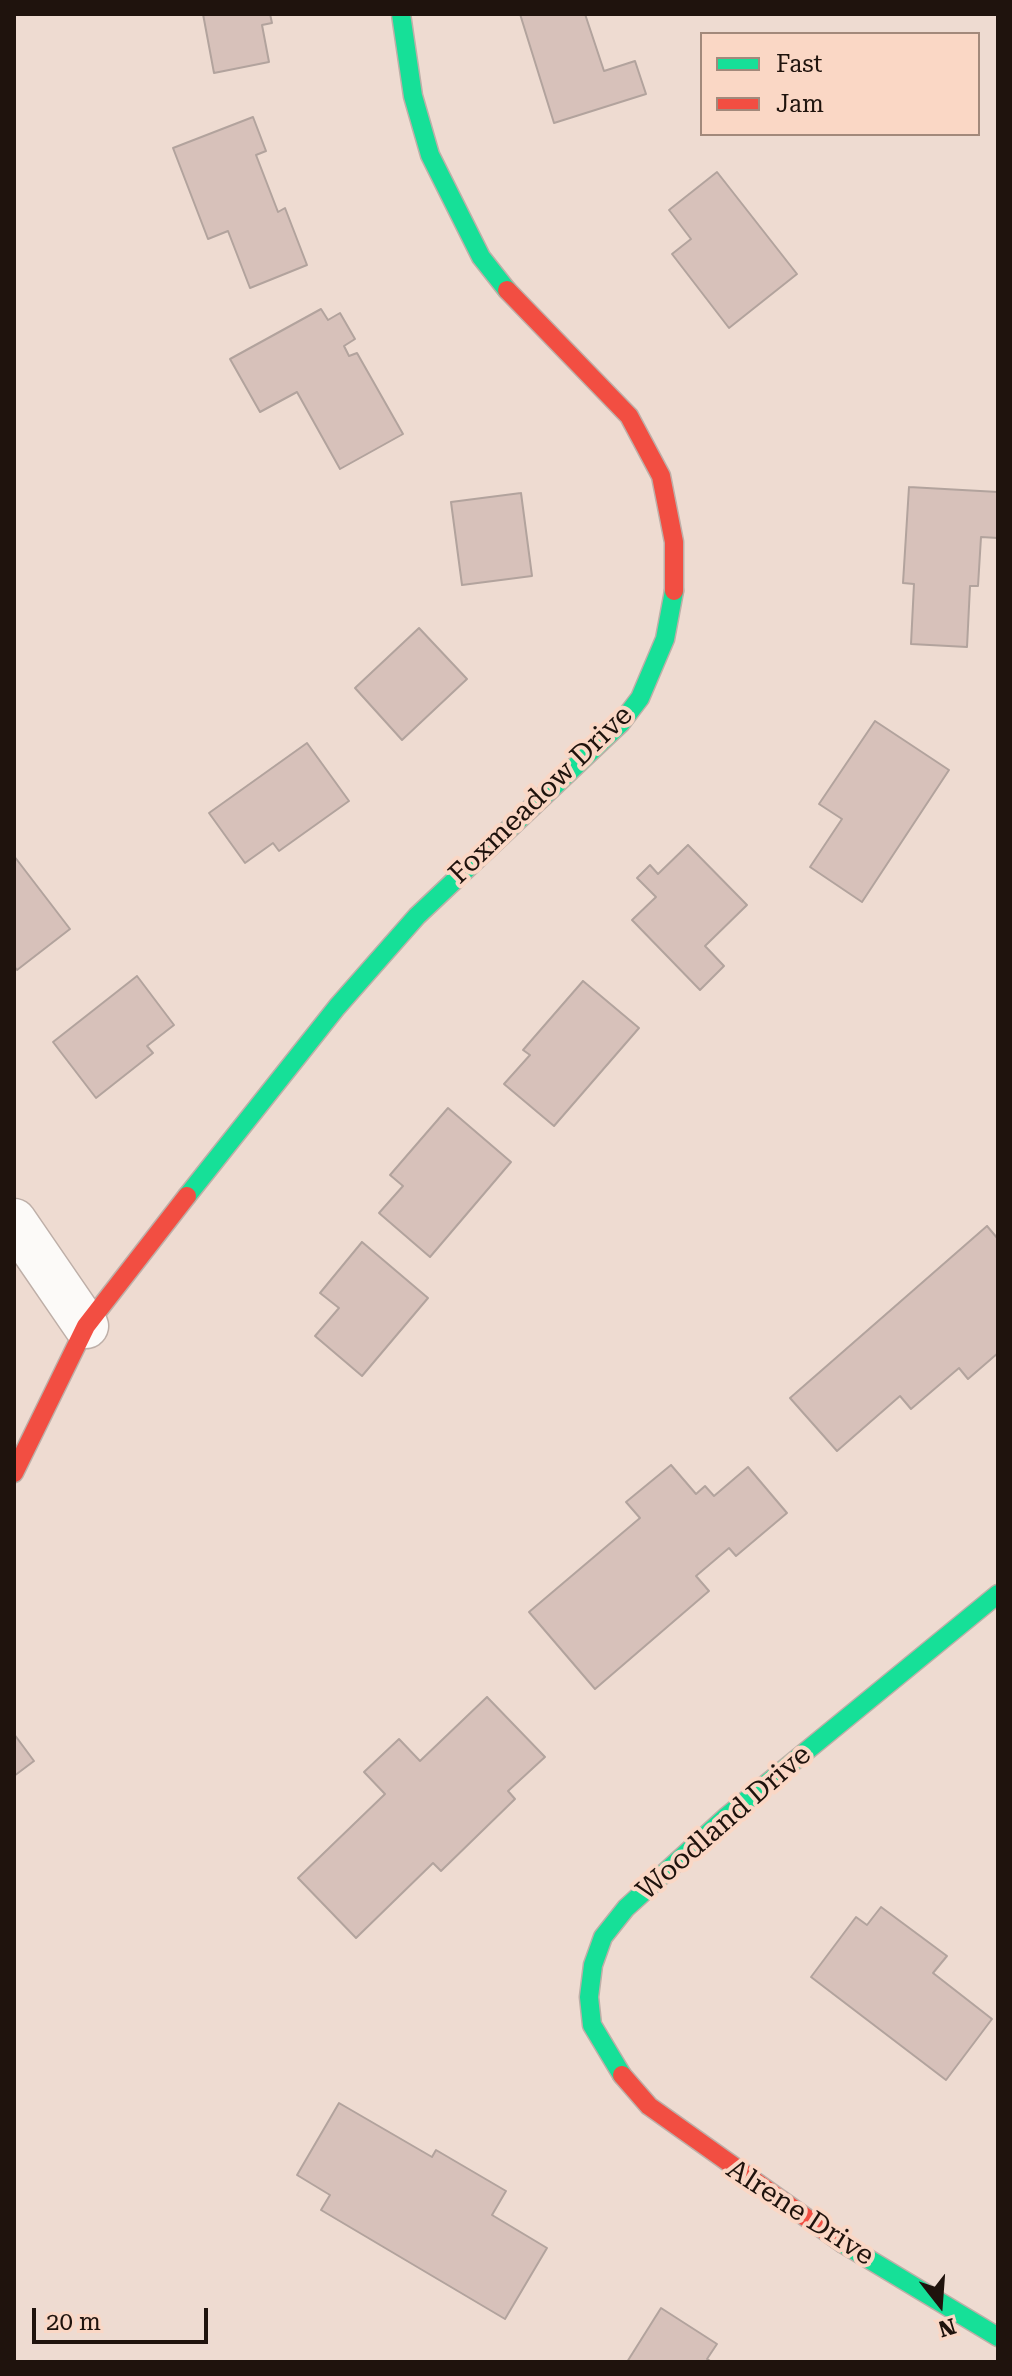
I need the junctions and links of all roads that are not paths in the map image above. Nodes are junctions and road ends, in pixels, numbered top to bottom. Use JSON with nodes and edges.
{"nodes":[{"id":1,"x":401,"y":14,"type":"edge"},
{"id":2,"x":14,"y":1221,"type":"edge"},
{"id":3,"x":86,"y":1326,"type":"junction"},
{"id":4,"x":14,"y":1473,"type":"edge"},
{"id":5,"x":998,"y":1594,"type":"edge"},
{"id":6,"x":649,"y":2106,"type":"joint"},
{"id":7,"x":998,"y":2337,"type":"edge"}],
"edges":[{"from":1,"to":3,"type":"street","name":"Foxmeadow Drive"},
{"from":2,"to":3,"type":"street"},
{"from":3,"to":4,"type":"street","name":"Foxmeadow Drive"},
{"from":5,"to":6,"type":"street","name":"Woodland Drive"},
{"from":6,"to":7,"type":"street","name":"Alrene Drive"}]}
